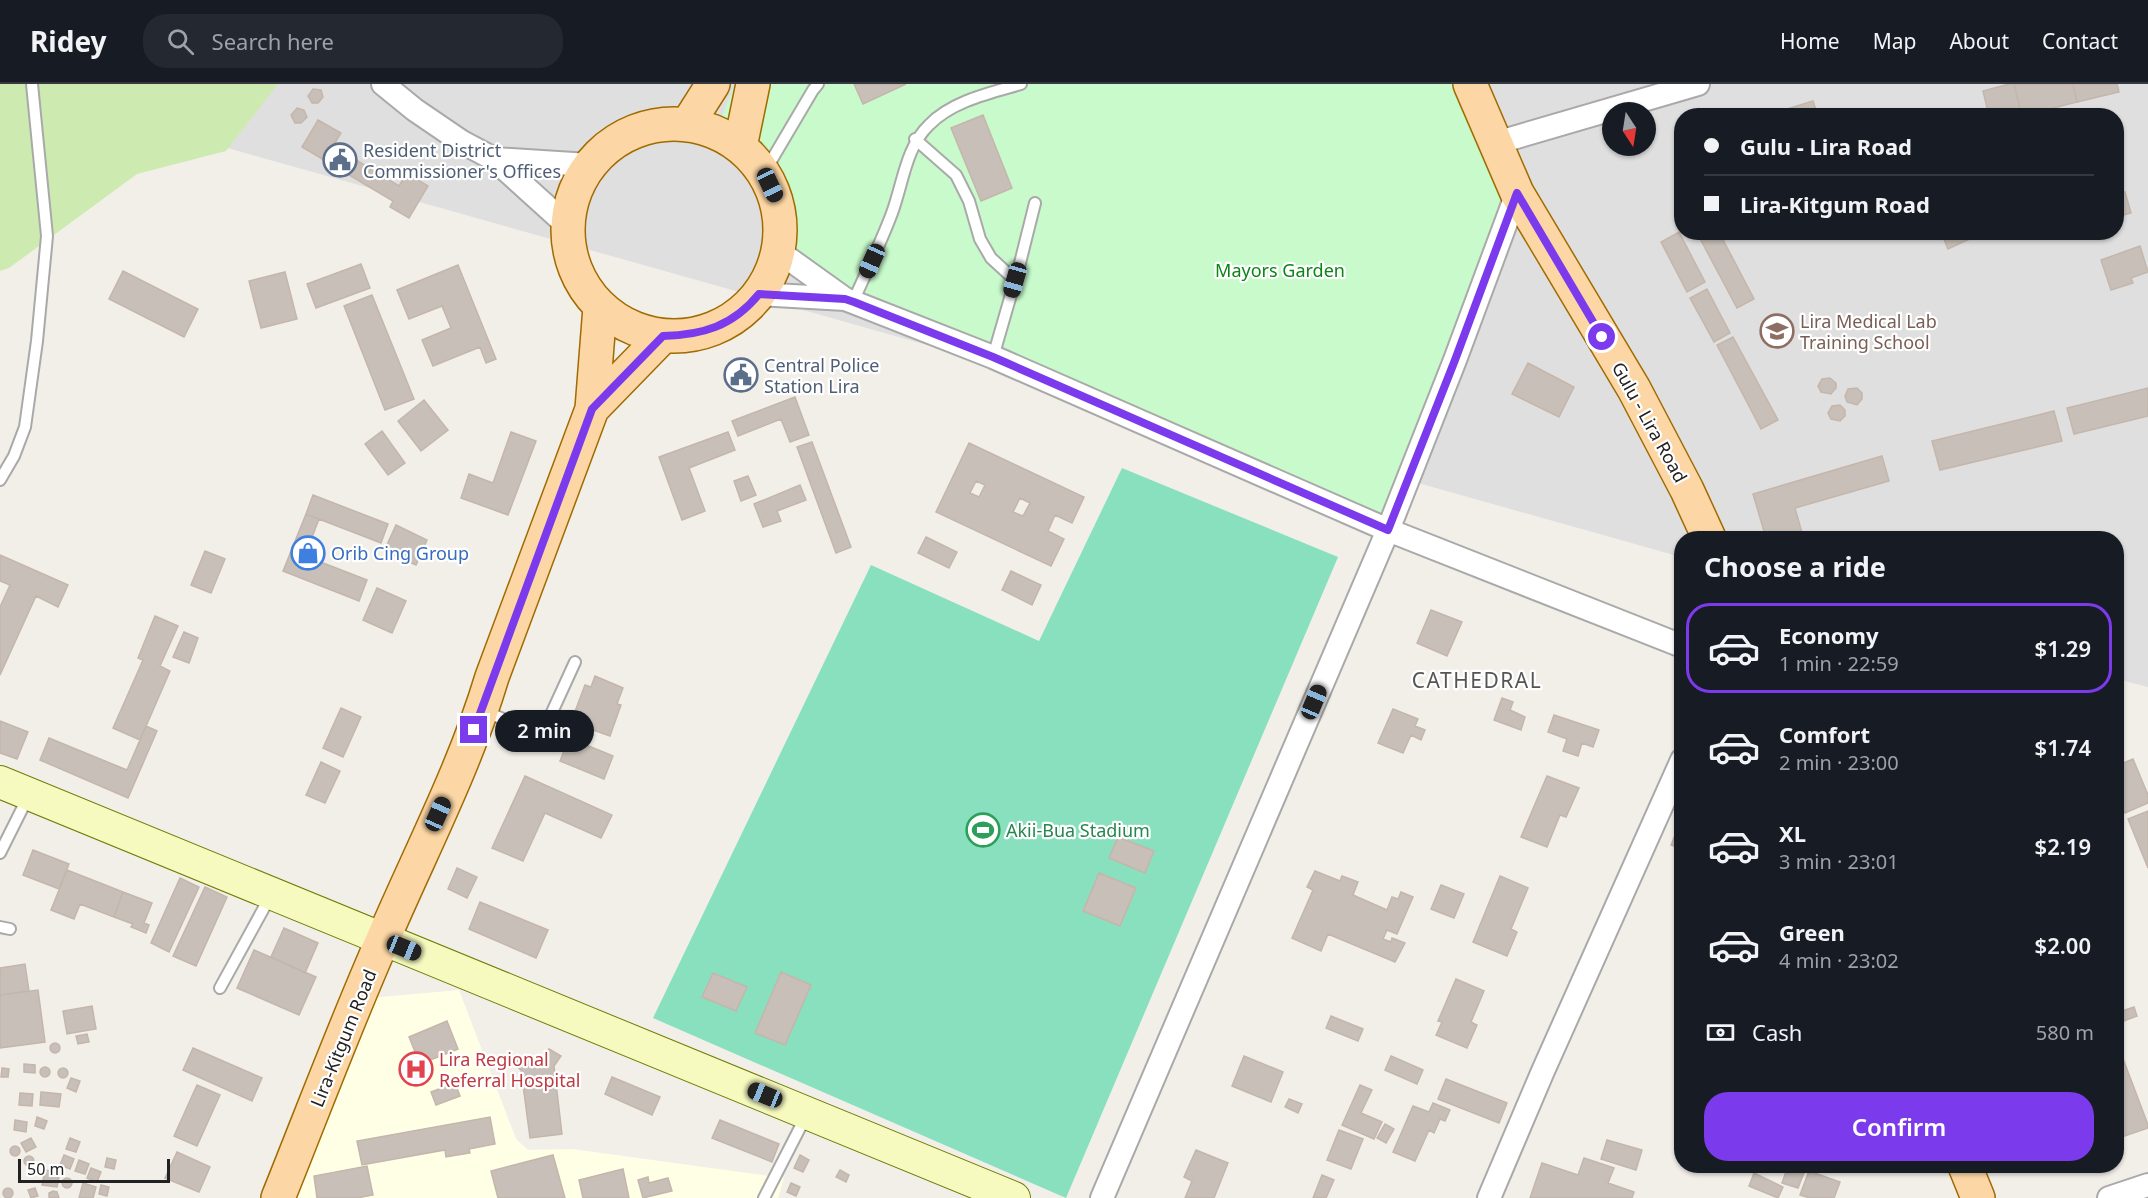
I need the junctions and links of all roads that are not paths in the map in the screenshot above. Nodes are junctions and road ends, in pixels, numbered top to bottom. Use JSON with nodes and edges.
{"nodes":[{"id":1,"x":33,"y":84,"type":"edge"},
{"id":2,"x":383,"y":84,"type":"edge"},
{"id":3,"x":713,"y":84,"type":"edge"},
{"id":4,"x":753,"y":84,"type":"edge"},
{"id":5,"x":818,"y":84,"type":"edge"},
{"id":6,"x":1021,"y":84,"type":"edge"},
{"id":7,"x":1470,"y":84,"type":"edge"},
{"id":8,"x":1698,"y":84,"type":"edge"},
{"id":9,"x":687,"y":125,"type":"junction"},
{"id":10,"x":915,"y":139,"type":"junction"},
{"id":11,"x":1496,"y":143,"type":"junction"},
{"id":12,"x":740,"y":147,"type":"junction"},
{"id":13,"x":494,"y":159,"type":"junction"},
{"id":14,"x":589,"y":165,"type":"junction"},
{"id":15,"x":764,"y":173,"type":"junction"},
{"id":16,"x":1517,"y":193,"type":"junction"},
{"id":17,"x":1035,"y":203,"type":"dead end"},
{"id":18,"x":567,"y":225,"type":"junction"},
{"id":19,"x":778,"y":250,"type":"junction"},
{"id":20,"x":1015,"y":280,"type":"junction"},
{"id":21,"x":759,"y":294,"type":"junction"},
{"id":22,"x":849,"y":300,"type":"junction"},
{"id":23,"x":600,"y":307,"type":"junction"},
{"id":24,"x":663,"y":336,"type":"junction"},
{"id":25,"x":993,"y":357,"type":"junction"},
{"id":26,"x":592,"y":409,"type":"junction"},
{"id":27,"x":0,"y":480,"type":"edge"},
{"id":28,"x":1388,"y":530,"type":"junction"},
{"id":29,"x":1706,"y":531,"type":"edge"},
{"id":30,"x":1674,"y":643,"type":"edge"},
{"id":31,"x":575,"y":662,"type":"dead end"},
{"id":32,"x":482,"y":709,"type":"junction"},
{"id":33,"x":1674,"y":778,"type":"edge"},
{"id":34,"x":0,"y":782,"type":"edge"},
{"id":35,"x":29,"y":794,"type":"junction"},
{"id":36,"x":0,"y":853,"type":"edge"},
{"id":37,"x":271,"y":894,"type":"junction"},
{"id":38,"x":383,"y":939,"type":"junction"},
{"id":39,"x":220,"y":988,"type":"dead end"},
{"id":40,"x":807,"y":1113,"type":"junction"},
{"id":41,"x":1968,"y":1173,"type":"edge"},
{"id":42,"x":2148,"y":1185,"type":"edge"},
{"id":43,"x":278,"y":1198,"type":"edge"},
{"id":44,"x":764,"y":1198,"type":"edge"},
{"id":45,"x":1014,"y":1198,"type":"edge"},
{"id":46,"x":1102,"y":1198,"type":"edge"},
{"id":47,"x":1489,"y":1198,"type":"edge"},
{"id":48,"x":1978,"y":1198,"type":"edge"},
{"id":49,"x":2109,"y":1198,"type":"edge"}],
"edges":[{"from":1,"to":27,"type":"lane"},
{"from":2,"to":13,"type":"street"},
{"from":3,"to":9,"type":"main road"},
{"from":4,"to":12,"type":"main road"},
{"from":5,"to":15,"type":"lane"},
{"from":6,"to":10,"type":"lane"},
{"from":7,"to":11,"type":"main road","name":"Gulu - Lira Road"},
{"from":8,"to":11,"type":"street"},
{"from":9,"to":12,"type":"main road"},
{"from":9,"to":14,"type":"main road"},
{"from":10,"to":20,"type":"lane"},
{"from":10,"to":22,"type":"lane"},
{"from":11,"to":16,"type":"main road","name":"Gulu - Lira Road"},
{"from":12,"to":15,"type":"main road"},
{"from":13,"to":14,"type":"street"},
{"from":13,"to":18,"type":"street"},
{"from":14,"to":18,"type":"main road"},
{"from":15,"to":19,"type":"main road"},
{"from":16,"to":28,"type":"street"},
{"from":16,"to":29,"type":"main road","name":"Gulu - Lira Road"},
{"from":17,"to":20,"type":"lane"},
{"from":18,"to":23,"type":"main road"},
{"from":19,"to":21,"type":"main road"},
{"from":19,"to":22,"type":"street"},
{"from":20,"to":25,"type":"lane"},
{"from":21,"to":22,"type":"street"},
{"from":21,"to":24,"type":"main road"},
{"from":22,"to":25,"type":"street"},
{"from":23,"to":24,"type":"main road"},
{"from":23,"to":26,"type":"main road","name":"Lira-Kitgum Road"},
{"from":24,"to":26,"type":"main road","name":"Lira-Kitgum Road"},
{"from":25,"to":28,"type":"street"},
{"from":26,"to":32,"type":"main road","name":"Lira-Kitgum Road"},
{"from":28,"to":30,"type":"street"},
{"from":28,"to":46,"type":"street"},
{"from":31,"to":32,"type":"lane"},
{"from":32,"to":38,"type":"main road","name":"Lira-Kitgum Road"},
{"from":33,"to":47,"type":"street"},
{"from":34,"to":35,"type":"main road"},
{"from":35,"to":36,"type":"lane"},
{"from":35,"to":37,"type":"main road"},
{"from":37,"to":38,"type":"main road"},
{"from":37,"to":39,"type":"lane"},
{"from":38,"to":40,"type":"main road"},
{"from":38,"to":43,"type":"main road","name":"Lira-Kitgum Road"},
{"from":40,"to":44,"type":"lane"},
{"from":40,"to":45,"type":"main road"},
{"from":41,"to":48,"type":"main road"},
{"from":42,"to":49,"type":"street"}]}
